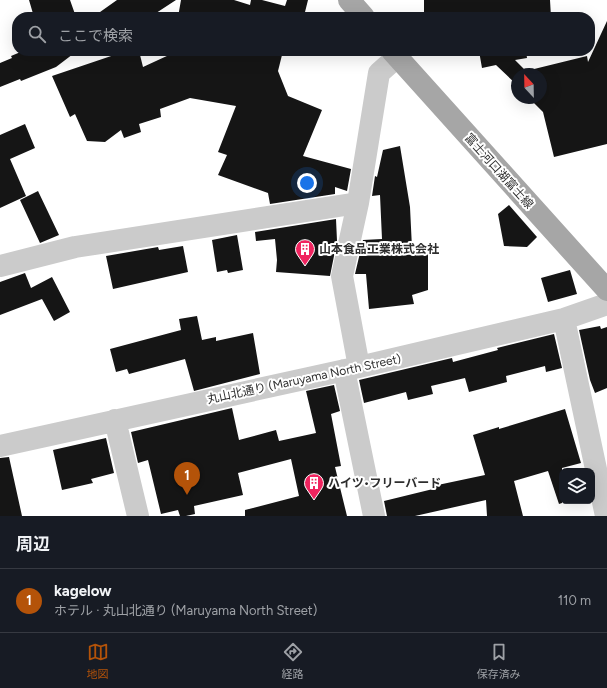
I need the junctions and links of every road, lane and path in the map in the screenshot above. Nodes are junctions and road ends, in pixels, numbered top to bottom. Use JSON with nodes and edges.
{"nodes":[{"id":1,"x":349,"y":0,"type":"edge"},
{"id":2,"x":360,"y":12,"type":"edge"},
{"id":3,"x":393,"y":56,"type":"edge"},
{"id":4,"x":397,"y":56,"type":"edge"},
{"id":5,"x":358,"y":203,"type":"junction"},
{"id":6,"x":0,"y":266,"type":"edge"},
{"id":7,"x":607,"y":290,"type":"edge"},
{"id":8,"x":607,"y":304,"type":"edge"},
{"id":9,"x":564,"y":319,"type":"junction"},
{"id":10,"x":351,"y":369,"type":"junction"},
{"id":11,"x":115,"y":420,"type":"junction"},
{"id":12,"x":0,"y":446,"type":"edge"},
{"id":13,"x":138,"y":516,"type":"edge"},
{"id":14,"x":374,"y":516,"type":"edge"},
{"id":15,"x":606,"y":516,"type":"edge"}],
"edges":[{"from":1,"to":2,"type":"main road"},
{"from":3,"to":5,"type":"street"},
{"from":4,"to":7,"type":"main road","name":"富士河口湖富士線"},
{"from":5,"to":6,"type":"street"},
{"from":5,"to":10,"type":"street"},
{"from":8,"to":9,"type":"street","name":"丸山北通り (Maruyama North Street)"},
{"from":9,"to":10,"type":"street","name":"丸山北通り (Maruyama North Street)"},
{"from":9,"to":15,"type":"street"},
{"from":10,"to":11,"type":"street","name":"丸山北通り (Maruyama North Street)"},
{"from":10,"to":14,"type":"street"},
{"from":11,"to":12,"type":"street","name":"丸山北通り (Maruyama North Street)"},
{"from":11,"to":13,"type":"street"}]}
